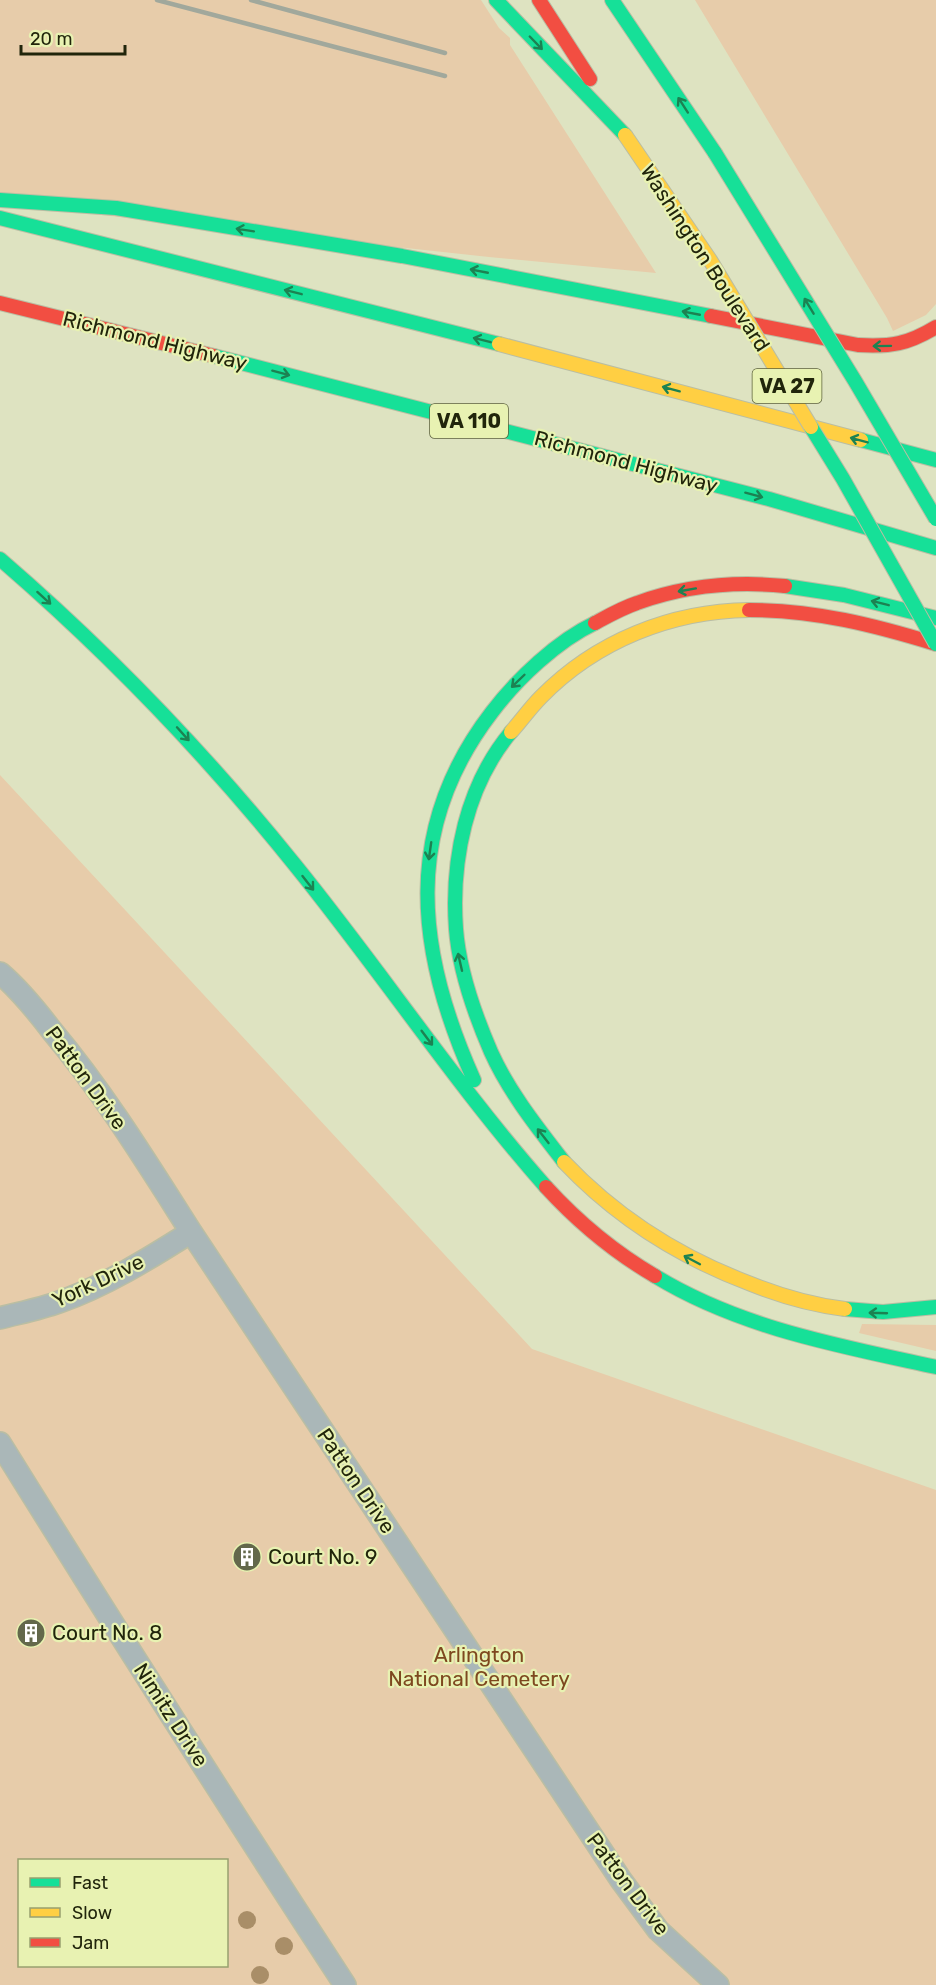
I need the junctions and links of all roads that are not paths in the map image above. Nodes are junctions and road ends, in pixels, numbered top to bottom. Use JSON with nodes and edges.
{"nodes":[{"id":1,"x":496,"y":0,"type":"edge"},
{"id":2,"x":539,"y":0,"type":"edge"},
{"id":3,"x":612,"y":0,"type":"edge"},
{"id":4,"x":622,"y":0,"type":"edge"},
{"id":5,"x":638,"y":37,"type":"junction"},
{"id":6,"x":625,"y":135,"type":"junction"},
{"id":7,"x":0,"y":200,"type":"edge"},
{"id":8,"x":0,"y":218,"type":"edge"},
{"id":9,"x":0,"y":303,"type":"edge"},
{"id":10,"x":936,"y":327,"type":"edge"},
{"id":11,"x":936,"y":460,"type":"edge"},
{"id":12,"x":936,"y":519,"type":"edge"},
{"id":13,"x":936,"y":548,"type":"edge"},
{"id":14,"x":0,"y":559,"type":"edge"},
{"id":15,"x":936,"y":618,"type":"edge"},
{"id":16,"x":936,"y":644,"type":"edge"},
{"id":17,"x":0,"y":973,"type":"edge"},
{"id":18,"x":505,"y":1139,"type":"junction"},
{"id":19,"x":191,"y":1232,"type":"junction"},
{"id":20,"x":936,"y":1307,"type":"edge"},
{"id":21,"x":0,"y":1318,"type":"edge"},
{"id":22,"x":936,"y":1367,"type":"edge"},
{"id":23,"x":0,"y":1443,"type":"edge"},
{"id":24,"x":345,"y":1985,"type":"edge"},
{"id":25,"x":718,"y":1985,"type":"edge"}],
"edges":[{"from":1,"to":6,"type":"highway","one_way":true},
{"from":2,"to":6,"type":"highway","name":"Washington Boulevard","number":"VA 27"},
{"from":3,"to":5,"type":"highway","number":"VA 27"},
{"from":4,"to":5,"type":"highway"},
{"from":12,"to":5,"type":"highway","number":"VA 27","one_way":true,"bridge":true},
{"from":6,"to":16,"type":"highway","name":"Washington Boulevard","number":"VA 27","bridge":true},
{"from":10,"to":7,"type":"highway","one_way":true},
{"from":11,"to":8,"type":"highway","one_way":true},
{"from":9,"to":13,"type":"highway","name":"Richmond Highway","number":"VA 110","one_way":true},
{"from":14,"to":18,"type":"highway","one_way":true},
{"from":15,"to":18,"type":"highway","one_way":true},
{"from":20,"to":16,"type":"highway","one_way":true},
{"from":17,"to":19,"type":"lane","name":"Patton Drive"},
{"from":18,"to":22,"type":"highway"},
{"from":19,"to":21,"type":"lane","name":"York Drive"},
{"from":19,"to":25,"type":"lane","name":"Patton Drive"},
{"from":23,"to":24,"type":"lane","name":"Nimitz Drive"}]}
